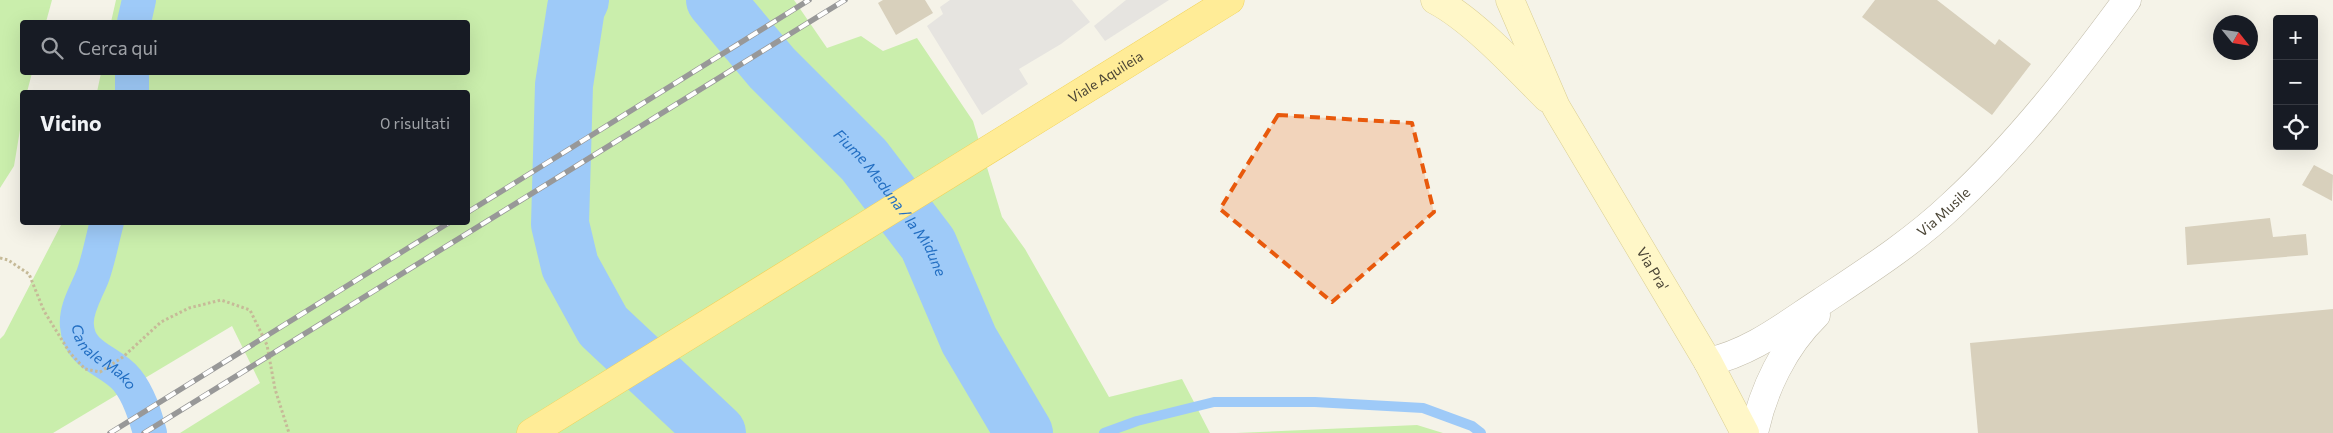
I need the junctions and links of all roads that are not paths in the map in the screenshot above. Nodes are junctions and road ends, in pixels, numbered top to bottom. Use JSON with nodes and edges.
{"nodes":[{"id":1,"x":1230,"y":0,"type":"edge"},
{"id":2,"x":1435,"y":0,"type":"edge"},
{"id":3,"x":1510,"y":0,"type":"edge"},
{"id":4,"x":2127,"y":0,"type":"edge"},
{"id":5,"x":1556,"y":107,"type":"junction"},
{"id":6,"x":1849,"y":283,"type":"junction"},
{"id":7,"x":1708,"y":362,"type":"junction"},
{"id":8,"x":531,"y":433,"type":"edge"},
{"id":9,"x":1745,"y":433,"type":"edge"},
{"id":10,"x":1754,"y":433,"type":"edge"}],
"edges":[{"from":1,"to":8,"type":"main road","name":"Viale Aquileia"},
{"from":2,"to":5,"type":"street","name":"Via Pra'"},
{"from":3,"to":5,"type":"street","name":"Via Pra'"},
{"from":4,"to":6,"type":"street","name":"Via Musile"},
{"from":5,"to":7,"type":"street","name":"Via Pra'"},
{"from":6,"to":7,"type":"street","name":"Via Musile"},
{"from":6,"to":10,"type":"street"},
{"from":7,"to":9,"type":"street","name":"Via Pra'"}]}
